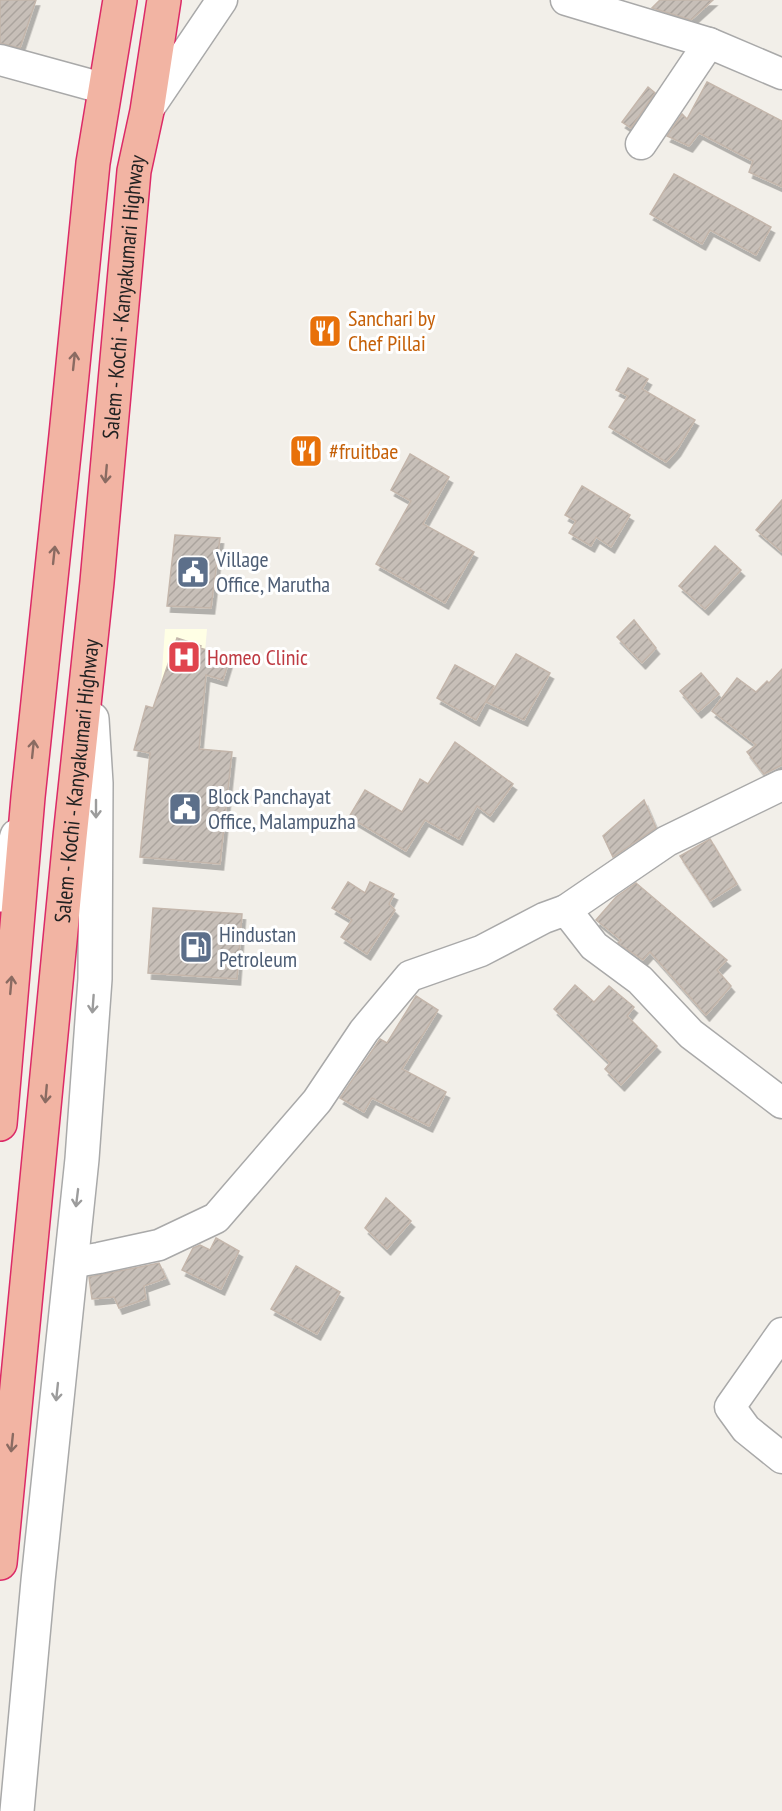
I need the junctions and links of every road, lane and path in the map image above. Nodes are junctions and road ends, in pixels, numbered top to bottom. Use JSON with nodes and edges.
{"nodes":[{"id":1,"x":120,"y":0,"type":"edge"},
{"id":2,"x":164,"y":0,"type":"edge"},
{"id":3,"x":222,"y":0,"type":"edge"},
{"id":4,"x":567,"y":0,"type":"edge"},
{"id":5,"x":709,"y":43,"type":"junction"},
{"id":6,"x":0,"y":60,"type":"edge"},
{"id":7,"x":782,"y":74,"type":"edge"},
{"id":8,"x":106,"y":89,"type":"junction"},
{"id":9,"x":147,"y":111,"type":"junction"},
{"id":10,"x":641,"y":144,"type":"dead end"},
{"id":11,"x":93,"y":163,"type":"junction"},
{"id":12,"x":134,"y":171,"type":"junction"},
{"id":13,"x":88,"y":666,"type":"junction"},
{"id":14,"x":782,"y":785,"type":"edge"},
{"id":15,"x":28,"y":797,"type":"junction"},
{"id":16,"x":0,"y":895,"type":"edge"},
{"id":17,"x":566,"y":909,"type":"junction"},
{"id":18,"x":782,"y":1104,"type":"edge"},
{"id":19,"x":0,"y":1124,"type":"edge"},
{"id":20,"x":70,"y":1263,"type":"junction"},
{"id":21,"x":782,"y":1333,"type":"edge"},
{"id":22,"x":782,"y":1458,"type":"edge"},
{"id":23,"x":0,"y":1563,"type":"edge"},
{"id":24,"x":17,"y":1811,"type":"edge"}],
"edges":[{"from":1,"to":8,"type":"highway","name":"Salem - Kochi - Kanyakumari Highway"},
{"from":2,"to":9,"type":"highway","name":"Salem - Kochi - Kanyakumari Highway"},
{"from":3,"to":9,"type":"street"},
{"from":4,"to":5,"type":"street"},
{"from":5,"to":7,"type":"street"},
{"from":5,"to":10,"type":"street"},
{"from":6,"to":8,"type":"street"},
{"from":8,"to":11,"type":"highway","name":"Salem - Kochi - Kanyakumari Highway"},
{"from":9,"to":12,"type":"highway","name":"Salem - Kochi - Kanyakumari Highway"},
{"from":11,"to":12,"type":"highway"},
{"from":15,"to":11,"type":"highway","name":"Salem - Kochi - Kanyakumari Highway","one_way":true},
{"from":12,"to":13,"type":"highway","name":"Salem - Kochi - Kanyakumari Highway","one_way":true},
{"from":13,"to":20,"type":"street","one_way":true},
{"from":13,"to":23,"type":"highway","name":"Salem - Kochi - Kanyakumari Highway","one_way":true},
{"from":14,"to":17,"type":"street"},
{"from":15,"to":16,"type":"street"},
{"from":19,"to":15,"type":"highway","name":"Salem - Kochi - Kanyakumari Highway","one_way":true},
{"from":17,"to":18,"type":"street"},
{"from":17,"to":20,"type":"street"},
{"from":20,"to":24,"type":"street","one_way":true},
{"from":21,"to":22,"type":"street"}]}
